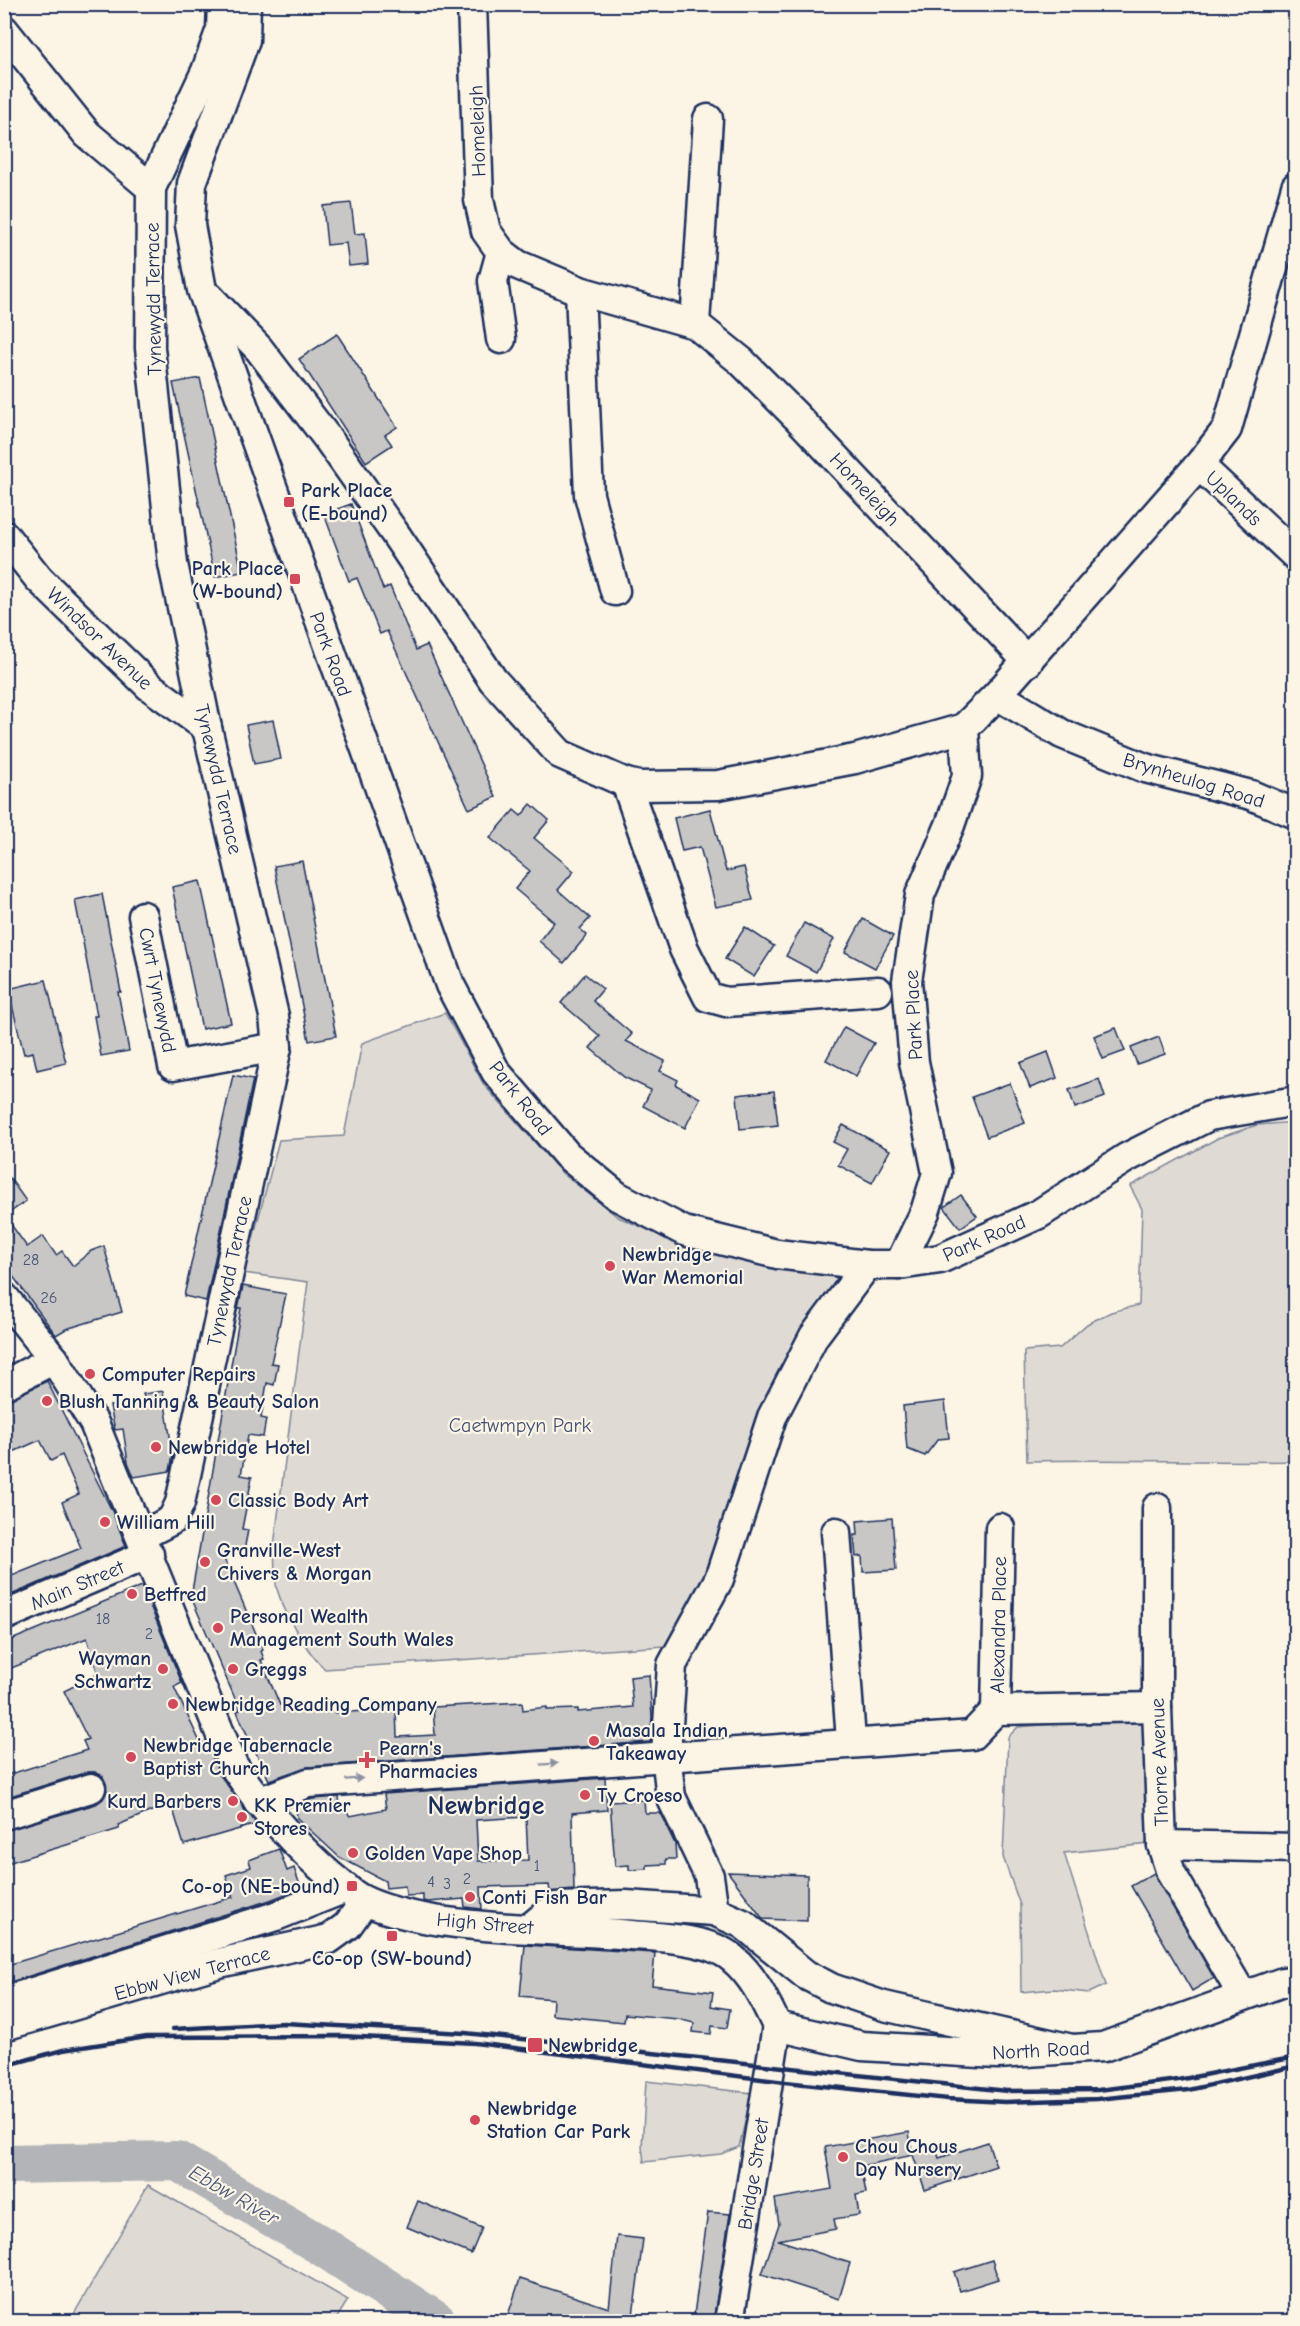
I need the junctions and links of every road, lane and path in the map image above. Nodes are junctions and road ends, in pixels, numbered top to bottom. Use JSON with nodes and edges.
{"nodes":[{"id":1,"x":222,"y":4,"type":"edge"},
{"id":2,"x":246,"y":4,"type":"edge"},
{"id":3,"x":472,"y":4,"type":"edge"},
{"id":4,"x":4,"y":30,"type":"edge"},
{"id":5,"x":708,"y":119,"type":"dead end"},
{"id":6,"x":1296,"y":187,"type":"edge"},
{"id":7,"x":151,"y":188,"type":"junction"},
{"id":8,"x":501,"y":252,"type":"junction"},
{"id":9,"x":202,"y":290,"type":"junction"},
{"id":10,"x":580,"y":291,"type":"junction"},
{"id":11,"x":695,"y":324,"type":"junction"},
{"id":12,"x":501,"y":339,"type":"dead end"},
{"id":13,"x":1199,"y":465,"type":"junction"},
{"id":14,"x":4,"y":535,"type":"edge"},
{"id":15,"x":1296,"y":556,"type":"edge"},
{"id":16,"x":615,"y":591,"type":"dead end"},
{"id":17,"x":1028,"y":662,"type":"junction"},
{"id":18,"x":997,"y":695,"type":"junction"},
{"id":19,"x":207,"y":728,"type":"junction"},
{"id":20,"x":964,"y":728,"type":"junction"},
{"id":21,"x":626,"y":783,"type":"junction"},
{"id":22,"x":1296,"y":814,"type":"edge"},
{"id":23,"x":143,"y":916,"type":"dead end"},
{"id":24,"x":878,"y":991,"type":"dead end"},
{"id":25,"x":277,"y":1047,"type":"junction"},
{"id":26,"x":1296,"y":1101,"type":"edge"},
{"id":27,"x":867,"y":1264,"type":"junction"},
{"id":28,"x":899,"y":1265,"type":"junction"},
{"id":29,"x":4,"y":1297,"type":"edge"},
{"id":30,"x":54,"y":1359,"type":"junction"},
{"id":31,"x":4,"y":1385,"type":"edge"},
{"id":32,"x":1157,"y":1508,"type":"dead end"},
{"id":33,"x":1000,"y":1528,"type":"dead end"},
{"id":34,"x":836,"y":1532,"type":"dead end"},
{"id":35,"x":145,"y":1545,"type":"junction"},
{"id":36,"x":4,"y":1616,"type":"edge"},
{"id":37,"x":1157,"y":1707,"type":"junction"},
{"id":38,"x":996,"y":1710,"type":"junction"},
{"id":39,"x":851,"y":1742,"type":"junction"},
{"id":40,"x":666,"y":1755,"type":"junction"},
{"id":41,"x":91,"y":1788,"type":"dead end"},
{"id":42,"x":258,"y":1802,"type":"junction"},
{"id":43,"x":4,"y":1815,"type":"edge"},
{"id":44,"x":1162,"y":1845,"type":"junction"},
{"id":45,"x":1296,"y":1848,"type":"edge"},
{"id":46,"x":355,"y":1894,"type":"junction"},
{"id":47,"x":714,"y":1911,"type":"junction"},
{"id":48,"x":531,"y":1928,"type":"junction"},
{"id":49,"x":1296,"y":1980,"type":"edge"},
{"id":50,"x":1244,"y":1996,"type":"junction"},
{"id":51,"x":4,"y":2001,"type":"edge"},
{"id":52,"x":4,"y":2026,"type":"edge"},
{"id":53,"x":777,"y":2026,"type":"junction"},
{"id":54,"x":1072,"y":2049,"type":"junction"},
{"id":55,"x":729,"y":2322,"type":"edge"}],
"edges":[{"from":1,"to":7,"type":"street","name":"Tynewydd Terrace"},
{"from":2,"to":9,"type":"street","name":"Park Road"},
{"from":3,"to":8,"type":"street","name":"Homeleigh"},
{"from":4,"to":7,"type":"street"},
{"from":5,"to":11,"type":"street"},
{"from":6,"to":13,"type":"street"},
{"from":7,"to":19,"type":"street","name":"Tynewydd Terrace"},
{"from":8,"to":10,"type":"street","name":"Homeleigh"},
{"from":8,"to":12,"type":"street"},
{"from":9,"to":21,"type":"street"},
{"from":9,"to":27,"type":"street","name":"Park Road"},
{"from":10,"to":11,"type":"street","name":"Homeleigh"},
{"from":10,"to":16,"type":"street"},
{"from":11,"to":17,"type":"street","name":"Homeleigh"},
{"from":13,"to":15,"type":"street","name":"Uplands"},
{"from":13,"to":17,"type":"street"},
{"from":14,"to":19,"type":"street","name":"Windsor Avenue"},
{"from":17,"to":18,"type":"street"},
{"from":18,"to":20,"type":"street"},
{"from":18,"to":22,"type":"street","name":"Brynheulog Road"},
{"from":19,"to":25,"type":"street","name":"Tynewydd Terrace"},
{"from":20,"to":21,"type":"street"},
{"from":20,"to":28,"type":"street","name":"Park Place"},
{"from":21,"to":24,"type":"street","name":"Park Place"},
{"from":23,"to":25,"type":"street","name":"Cwrt Tynewydd"},
{"from":25,"to":35,"type":"street","name":"Tynewydd Terrace"},
{"from":26,"to":28,"type":"street","name":"Park Road"},
{"from":27,"to":28,"type":"street","name":"Park Road"},
{"from":27,"to":40,"type":"street"},
{"from":29,"to":30,"type":"street","name":"High Street"},
{"from":30,"to":31,"type":"street"},
{"from":30,"to":35,"type":"street","name":"High Street"},
{"from":32,"to":37,"type":"street","name":"Thorne Avenue"},
{"from":33,"to":38,"type":"street","name":"Alexandra Place"},
{"from":34,"to":39,"type":"street"},
{"from":35,"to":36,"type":"street","name":"Main Street"},
{"from":35,"to":42,"type":"street","name":"High Street"},
{"from":37,"to":38,"type":"street"},
{"from":37,"to":44,"type":"street","name":"Thorne Avenue"},
{"from":38,"to":39,"type":"street","name":"Alexandra Place"},
{"from":39,"to":40,"type":"street","name":"Alexandra Place"},
{"from":42,"to":40,"type":"street","name":"Alexandra Place","one_way":true},
{"from":40,"to":47,"type":"street"},
{"from":41,"to":43,"type":"street"},
{"from":42,"to":46,"type":"street","name":"High Street"},
{"from":44,"to":45,"type":"street"},
{"from":44,"to":50,"type":"street","name":"Thorne Avenue"},
{"from":46,"to":48,"type":"street","name":"High Street"},
{"from":46,"to":51,"type":"street"},
{"from":46,"to":52,"type":"street","name":"Ebbw View Terrace"},
{"from":47,"to":48,"type":"street"},
{"from":47,"to":54,"type":"street"},
{"from":48,"to":53,"type":"street","name":"High Street"},
{"from":49,"to":50,"type":"street","name":"North Road"},
{"from":50,"to":54,"type":"street","name":"North Road"},
{"from":53,"to":54,"type":"street","name":"North Road"},
{"from":53,"to":55,"type":"street","name":"Bridge Street"}]}
